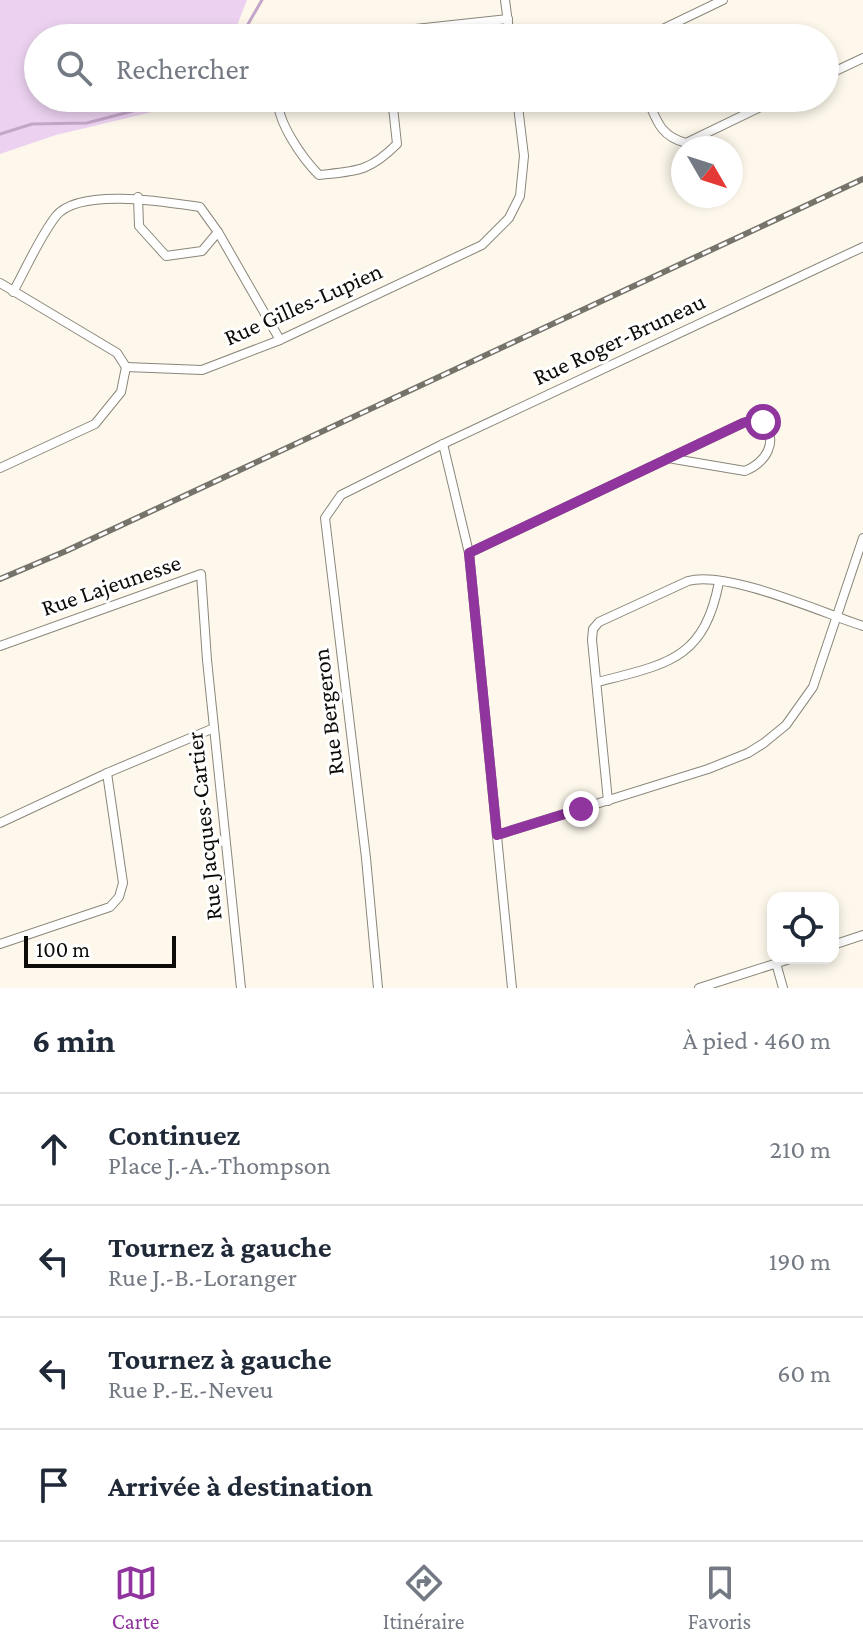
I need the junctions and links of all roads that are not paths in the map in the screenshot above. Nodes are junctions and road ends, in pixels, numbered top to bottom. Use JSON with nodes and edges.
{"nodes":[{"id":1,"x":505,"y":0,"type":"edge"},
{"id":2,"x":723,"y":0,"type":"edge"},
{"id":3,"x":508,"y":19,"type":"junction"},
{"id":4,"x":470,"y":24,"type":"edge"},
{"id":5,"x":509,"y":24,"type":"edge"},
{"id":6,"x":673,"y":24,"type":"edge"},
{"id":7,"x":863,"y":58,"type":"edge"},
{"id":8,"x":839,"y":69,"type":"edge"},
{"id":9,"x":279,"y":112,"type":"edge"},
{"id":10,"x":394,"y":112,"type":"edge"},
{"id":11,"x":519,"y":112,"type":"edge"},
{"id":12,"x":653,"y":112,"type":"edge"},
{"id":13,"x":750,"y":112,"type":"edge"},
{"id":14,"x":138,"y":197,"type":"junction"},
{"id":15,"x":218,"y":232,"type":"junction"},
{"id":16,"x":863,"y":247,"type":"edge"},
{"id":17,"x":0,"y":283,"type":"edge"},
{"id":18,"x":13,"y":292,"type":"junction"},
{"id":19,"x":280,"y":340,"type":"junction"},
{"id":20,"x":126,"y":367,"type":"junction"},
{"id":21,"x":443,"y":444,"type":"junction"},
{"id":22,"x":668,"y":458,"type":"junction"},
{"id":23,"x":0,"y":468,"type":"edge"},
{"id":24,"x":393,"y":469,"type":"joint"},
{"id":25,"x":863,"y":538,"type":"edge"},
{"id":26,"x":469,"y":553,"type":"junction"},
{"id":27,"x":719,"y":582,"type":"junction"},
{"id":28,"x":836,"y":617,"type":"junction"},
{"id":29,"x":863,"y":626,"type":"edge"},
{"id":30,"x":0,"y":646,"type":"edge"},
{"id":31,"x":207,"y":660,"type":"joint"},
{"id":32,"x":598,"y":682,"type":"junction"},
{"id":33,"x":214,"y":728,"type":"junction"},
{"id":34,"x":107,"y":773,"type":"junction"},
{"id":35,"x":608,"y":801,"type":"junction"},
{"id":36,"x":0,"y":823,"type":"edge"},
{"id":37,"x":497,"y":835,"type":"junction"},
{"id":38,"x":863,"y":935,"type":"edge"},
{"id":39,"x":839,"y":943,"type":"edge"},
{"id":40,"x":0,"y":944,"type":"edge"},
{"id":41,"x":773,"y":964,"type":"edge"},
{"id":42,"x":776,"y":964,"type":"edge"},
{"id":43,"x":241,"y":988,"type":"edge"},
{"id":44,"x":378,"y":988,"type":"edge"},
{"id":45,"x":512,"y":988,"type":"edge"},
{"id":46,"x":699,"y":988,"type":"edge"},
{"id":47,"x":783,"y":988,"type":"edge"}],
"edges":[{"from":1,"to":3,"type":"street"},
{"from":2,"to":6,"type":"street"},
{"from":3,"to":4,"type":"street"},
{"from":3,"to":5,"type":"street"},
{"from":7,"to":8,"type":"street"},
{"from":9,"to":10,"type":"street"},
{"from":11,"to":19,"type":"street","name":"Rue Gilles-Lupien"},
{"from":12,"to":13,"type":"street"},
{"from":14,"to":15,"type":"street"},
{"from":14,"to":15,"type":"street"},
{"from":14,"to":18,"type":"street"},
{"from":15,"to":19,"type":"street"},
{"from":16,"to":21,"type":"street","name":"Rue Roger-Bruneau"},
{"from":17,"to":18,"type":"street"},
{"from":18,"to":20,"type":"street"},
{"from":19,"to":20,"type":"street","name":"Rue Gilles-Lupien"},
{"from":20,"to":23,"type":"street"},
{"from":21,"to":24,"type":"street","name":"Rue Roger-Bruneau"},
{"from":21,"to":26,"type":"street"},
{"from":22,"to":22,"type":"street"},
{"from":22,"to":26,"type":"street"},
{"from":24,"to":44,"type":"street","name":"Rue Bergeron"},
{"from":25,"to":28,"type":"street"},
{"from":26,"to":37,"type":"street"},
{"from":27,"to":28,"type":"street"},
{"from":27,"to":32,"type":"street"},
{"from":27,"to":32,"type":"street"},
{"from":28,"to":29,"type":"street"},
{"from":28,"to":35,"type":"street"},
{"from":30,"to":31,"type":"street","name":"Rue Lajeunesse"},
{"from":31,"to":33,"type":"street","name":"Rue Jacques-Cartier"},
{"from":32,"to":35,"type":"street"},
{"from":33,"to":34,"type":"street"},
{"from":33,"to":43,"type":"street","name":"Rue Jacques-Cartier"},
{"from":34,"to":36,"type":"street"},
{"from":34,"to":40,"type":"street"},
{"from":35,"to":37,"type":"street"},
{"from":37,"to":45,"type":"street"},
{"from":38,"to":39,"type":"street"},
{"from":41,"to":46,"type":"street"},
{"from":42,"to":47,"type":"street"}]}
